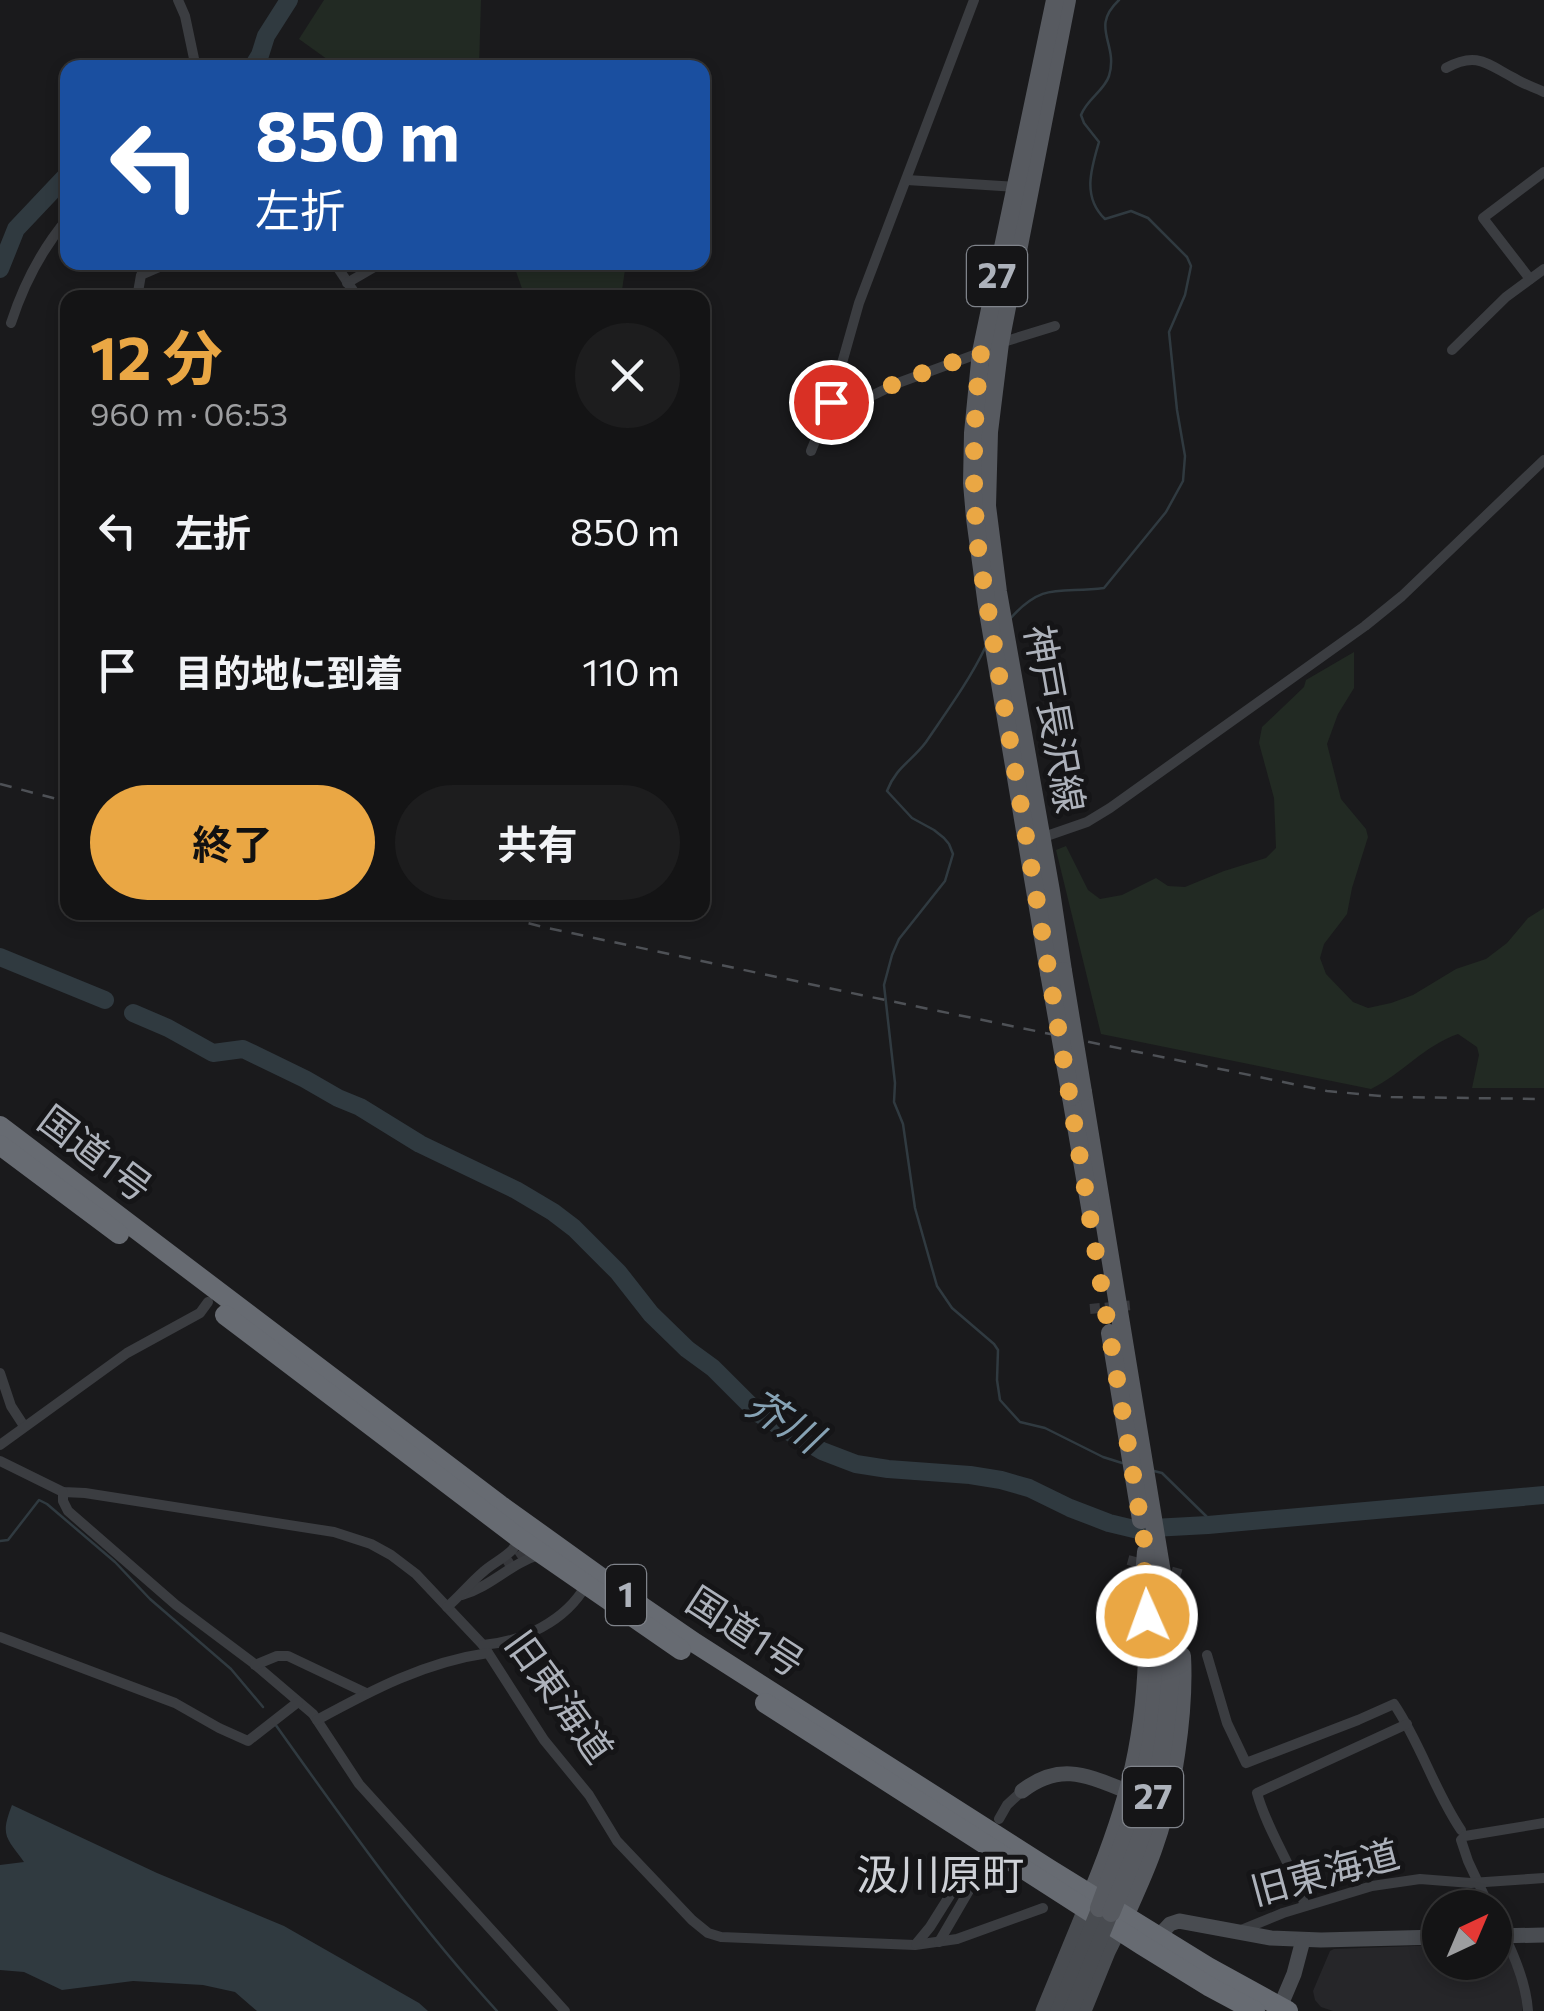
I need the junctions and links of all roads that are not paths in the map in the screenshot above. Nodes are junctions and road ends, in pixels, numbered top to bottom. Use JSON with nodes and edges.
{"nodes":[{"id":1,"x":178,"y":0,"type":"edge"},
{"id":2,"x":974,"y":0,"type":"edge"},
{"id":3,"x":1055,"y":0,"type":"edge"},
{"id":4,"x":1067,"y":0,"type":"edge"},
{"id":5,"x":194,"y":60,"type":"edge"},
{"id":6,"x":1446,"y":68,"type":"dead end"},
{"id":7,"x":1544,"y":92,"type":"edge"},
{"id":8,"x":1544,"y":172,"type":"edge"},
{"id":9,"x":907,"y":180,"type":"junction"},
{"id":10,"x":1017,"y":187,"type":"junction"},
{"id":11,"x":60,"y":229,"type":"edge"},
{"id":12,"x":1544,"y":269,"type":"edge"},
{"id":13,"x":152,"y":270,"type":"edge"},
{"id":14,"x":339,"y":270,"type":"edge"},
{"id":15,"x":368,"y":270,"type":"edge"},
{"id":16,"x":1530,"y":279,"type":"junction"},
{"id":17,"x":347,"y":282,"type":"junction"},
{"id":18,"x":138,"y":290,"type":"edge"},
{"id":19,"x":352,"y":290,"type":"edge"},
{"id":20,"x":11,"y":322,"type":"dead end"},
{"id":21,"x":1055,"y":326,"type":"dead end"},
{"id":22,"x":1000,"y":343,"type":"junction"},
{"id":23,"x":1452,"y":350,"type":"dead end"},
{"id":24,"x":981,"y":352,"type":"junction"},
{"id":25,"x":831,"y":402,"type":"junction"},
{"id":26,"x":811,"y":451,"type":"dead end"},
{"id":27,"x":1544,"y":460,"type":"edge"},
{"id":28,"x":985,"y":550,"type":"junction"},
{"id":29,"x":1034,"y":839,"type":"junction"},
{"id":30,"x":0,"y":1126,"type":"edge"},
{"id":31,"x":0,"y":1145,"type":"edge"},
{"id":32,"x":208,"y":1302,"type":"junction"},
{"id":33,"x":0,"y":1372,"type":"edge"},
{"id":34,"x":24,"y":1426,"type":"junction"},
{"id":35,"x":0,"y":1445,"type":"edge"},
{"id":36,"x":0,"y":1462,"type":"edge"},
{"id":37,"x":63,"y":1492,"type":"junction"},
{"id":38,"x":518,"y":1538,"type":"junction"},
{"id":39,"x":542,"y":1554,"type":"junction"},
{"id":40,"x":505,"y":1566,"type":"tunnel mouth"},
{"id":41,"x":586,"y":1585,"type":"junction"},
{"id":42,"x":461,"y":1596,"type":"junction"},
{"id":43,"x":447,"y":1607,"type":"junction"},
{"id":44,"x":0,"y":1637,"type":"edge"},
{"id":45,"x":485,"y":1649,"type":"junction"},
{"id":46,"x":1207,"y":1655,"type":"dead end"},
{"id":47,"x":255,"y":1665,"type":"junction"},
{"id":48,"x":1164,"y":1675,"type":"junction"},
{"id":49,"x":366,"y":1693,"type":"junction"},
{"id":50,"x":298,"y":1702,"type":"junction"},
{"id":51,"x":317,"y":1720,"type":"junction"},
{"id":52,"x":1408,"y":1724,"type":"junction"},
{"id":53,"x":1022,"y":1791,"type":"joint"},
{"id":54,"x":1129,"y":1792,"type":"junction"},
{"id":55,"x":999,"y":1819,"type":"dead end"},
{"id":56,"x":1544,"y":1823,"type":"edge"},
{"id":57,"x":1461,"y":1830,"type":"dead end"},
{"id":58,"x":983,"y":1854,"type":"junction"},
{"id":59,"x":1544,"y":1878,"type":"edge"},
{"id":60,"x":1477,"y":1882,"type":"junction"},
{"id":61,"x":1481,"y":1890,"type":"edge"},
{"id":62,"x":1306,"y":1906,"type":"junction"},
{"id":63,"x":1043,"y":1908,"type":"dead end"},
{"id":64,"x":1105,"y":1912,"type":"junction"},
{"id":65,"x":1238,"y":1932,"type":"junction"},
{"id":66,"x":1544,"y":1935,"type":"edge"},
{"id":67,"x":1512,"y":1936,"type":"edge"},
{"id":68,"x":1158,"y":1937,"type":"junction"},
{"id":69,"x":1422,"y":1937,"type":"edge"},
{"id":70,"x":1304,"y":1940,"type":"junction"},
{"id":71,"x":939,"y":1942,"type":"junction"},
{"id":72,"x":915,"y":1945,"type":"junction"},
{"id":73,"x":1512,"y":1963,"type":"edge"},
{"id":74,"x":1284,"y":2009,"type":"edge"},
{"id":75,"x":565,"y":2011,"type":"edge"},
{"id":76,"x":1043,"y":2011,"type":"edge"},
{"id":77,"x":1058,"y":2011,"type":"edge"},
{"id":78,"x":1071,"y":2011,"type":"edge"},
{"id":79,"x":1084,"y":2011,"type":"edge"},
{"id":80,"x":1255,"y":2011,"type":"edge"},
{"id":81,"x":1528,"y":2011,"type":"edge"}],
"edges":[{"from":1,"to":5,"type":"street"},
{"from":2,"to":9,"type":"street"},
{"from":3,"to":10,"type":"main road","name":"神戸長沢線","number":"27"},
{"from":4,"to":22,"type":"main road","name":"神戸長沢線","number":"27"},
{"from":6,"to":7,"type":"street"},
{"from":8,"to":16,"type":"street"},
{"from":9,"to":10,"type":"street"},
{"from":9,"to":25,"type":"street"},
{"from":10,"to":24,"type":"main road","name":"神戸長沢線","number":"27"},
{"from":11,"to":20,"type":"street"},
{"from":12,"to":16,"type":"street"},
{"from":13,"to":18,"type":"street"},
{"from":14,"to":17,"type":"street"},
{"from":15,"to":17,"type":"street"},
{"from":16,"to":23,"type":"street"},
{"from":17,"to":19,"type":"street"},
{"from":21,"to":22,"type":"street"},
{"from":22,"to":24,"type":"street"},
{"from":22,"to":28,"type":"main road","name":"神戸長沢線","number":"27"},
{"from":24,"to":25,"type":"street"},
{"from":24,"to":28,"type":"main road","name":"神戸長沢線","number":"27"},
{"from":25,"to":26,"type":"street"},
{"from":27,"to":29,"type":"street"},
{"from":28,"to":29,"type":"main road","name":"神戸長沢線","number":"27"},
{"from":29,"to":48,"type":"main road","name":"神戸長沢線","number":"27","bridge":true},
{"from":30,"to":64,"type":"highway","name":"国道1号","number":"1"},
{"from":31,"to":32,"type":"highway","name":"国道1号","number":"1"},
{"from":32,"to":34,"type":"street"},
{"from":32,"to":38,"type":"highway","name":"国道1号","number":"1"},
{"from":33,"to":34,"type":"street"},
{"from":34,"to":35,"type":"street"},
{"from":36,"to":37,"type":"street","name":"旧東海道"},
{"from":37,"to":43,"type":"street","name":"旧東海道"},
{"from":37,"to":47,"type":"street"},
{"from":38,"to":39,"type":"highway","name":"国道1号","number":"1"},
{"from":38,"to":42,"type":"street"},
{"from":39,"to":41,"type":"highway","name":"国道1号","number":"1"},
{"from":39,"to":42,"type":"street"},
{"from":40,"to":42,"type":"street"},
{"from":41,"to":45,"type":"street"},
{"from":41,"to":58,"type":"highway","name":"国道1号","number":"1"},
{"from":42,"to":43,"type":"street"},
{"from":43,"to":45,"type":"street","name":"旧東海道"},
{"from":44,"to":50,"type":"street"},
{"from":45,"to":49,"type":"street"},
{"from":45,"to":72,"type":"street","name":"旧東海道"},
{"from":46,"to":52,"type":"street"},
{"from":47,"to":49,"type":"street"},
{"from":47,"to":50,"type":"street"},
{"from":48,"to":54,"type":"main road","name":"神戸長沢線","number":"27"},
{"from":48,"to":64,"type":"main road","name":"神戸長沢線","number":"27","bridge":true},
{"from":48,"to":64,"type":"main road","name":"神戸長沢線","number":"27"},
{"from":49,"to":51,"type":"street"},
{"from":50,"to":51,"type":"street"},
{"from":51,"to":75,"type":"street"},
{"from":52,"to":57,"type":"street"},
{"from":52,"to":62,"type":"street"},
{"from":53,"to":54,"type":"street"},
{"from":53,"to":55,"type":"street"},
{"from":54,"to":64,"type":"main road","name":"神戸長沢線","number":"27"},
{"from":56,"to":60,"type":"street"},
{"from":58,"to":64,"type":"highway","name":"国道1号","number":"1"},
{"from":58,"to":71,"type":"street"},
{"from":58,"to":72,"type":"street"},
{"from":59,"to":60,"type":"street","name":"旧東海道"},
{"from":60,"to":61,"type":"street"},
{"from":60,"to":62,"type":"street","name":"旧東海道"},
{"from":62,"to":65,"type":"street","name":"旧東海道"},
{"from":63,"to":71,"type":"street","name":"旧東海道"},
{"from":64,"to":68,"type":"highway","name":"国道1号","number":"1"},
{"from":64,"to":76,"type":"street"},
{"from":64,"to":77,"type":"street","bridge":true},
{"from":64,"to":78,"type":"street","bridge":true},
{"from":64,"to":79,"type":"street"},
{"from":64,"to":80,"type":"highway","name":"国道1号","number":"1"},
{"from":65,"to":68,"type":"street","name":"旧東海道"},
{"from":65,"to":70,"type":"street"},
{"from":66,"to":67,"type":"street"},
{"from":68,"to":74,"type":"highway","name":"国道1号","number":"1"},
{"from":69,"to":70,"type":"street"},
{"from":70,"to":74,"type":"street"},
{"from":71,"to":72,"type":"street","name":"旧東海道"},
{"from":73,"to":81,"type":"street"}]}
